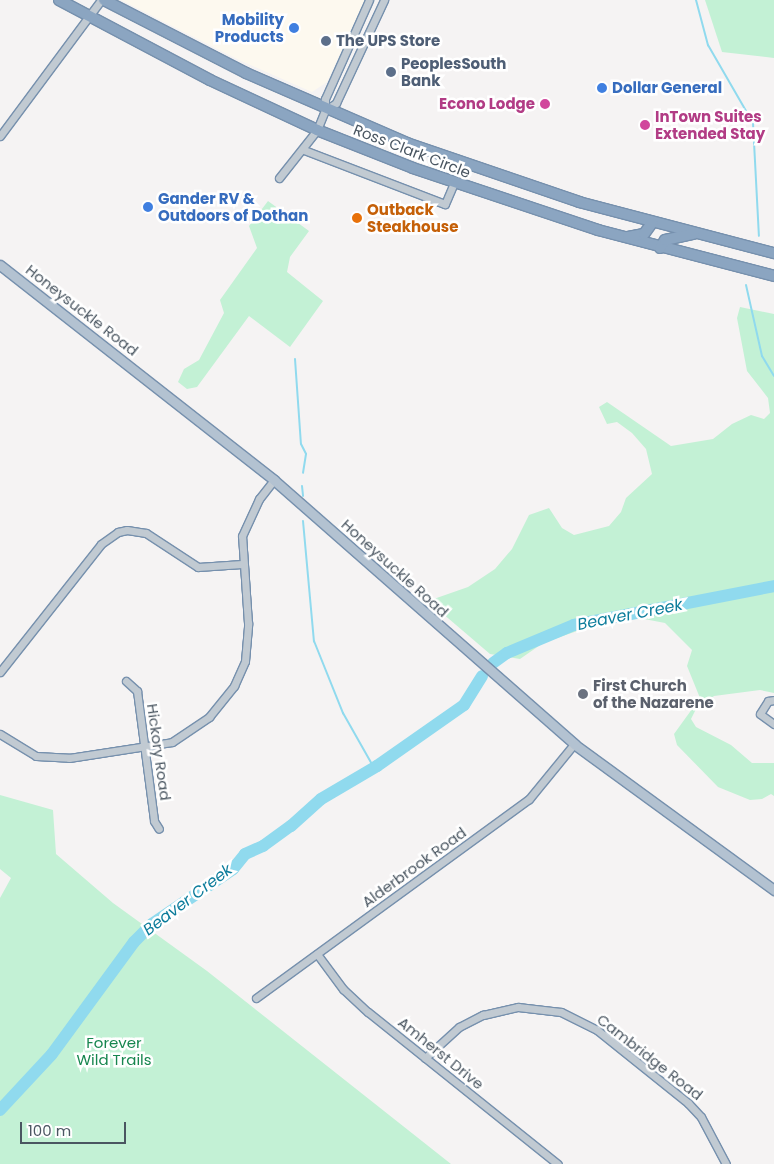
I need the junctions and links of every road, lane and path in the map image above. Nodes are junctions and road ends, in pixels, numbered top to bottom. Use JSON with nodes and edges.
{"nodes":[{"id":1,"x":59,"y":0,"type":"edge"},
{"id":2,"x":102,"y":0,"type":"edge"},
{"id":3,"x":369,"y":0,"type":"edge"},
{"id":4,"x":384,"y":0,"type":"edge"},
{"id":5,"x":89,"y":18,"type":"junction"},
{"id":6,"x":325,"y":110,"type":"junction"},
{"id":7,"x":317,"y":130,"type":"junction"},
{"id":8,"x":0,"y":136,"type":"edge"},
{"id":9,"x":304,"y":150,"type":"junction"},
{"id":10,"x":279,"y":178,"type":"dead end"},
{"id":11,"x":454,"y":184,"type":"junction"},
{"id":12,"x":652,"y":223,"type":"junction"},
{"id":13,"x":694,"y":234,"type":"junction"},
{"id":14,"x":624,"y":238,"type":"junction"},
{"id":15,"x":660,"y":248,"type":"junction"},
{"id":16,"x":774,"y":253,"type":"edge"},
{"id":17,"x":0,"y":264,"type":"edge"},
{"id":18,"x":774,"y":276,"type":"edge"},
{"id":19,"x":274,"y":480,"type":"junction"},
{"id":20,"x":242,"y":564,"type":"junction"},
{"id":21,"x":0,"y":672,"type":"edge"},
{"id":22,"x":126,"y":681,"type":"dead end"},
{"id":23,"x":774,"y":700,"type":"edge"},
{"id":24,"x":774,"y":724,"type":"edge"},
{"id":25,"x":0,"y":734,"type":"edge"},
{"id":26,"x":574,"y":744,"type":"junction"},
{"id":27,"x":144,"y":747,"type":"junction"},
{"id":28,"x":159,"y":829,"type":"dead end"},
{"id":29,"x":774,"y":890,"type":"edge"},
{"id":30,"x":317,"y":954,"type":"junction"},
{"id":31,"x":256,"y":998,"type":"dead end"},
{"id":32,"x":425,"y":1058,"type":"junction"},
{"id":33,"x":558,"y":1164,"type":"edge"},
{"id":34,"x":726,"y":1164,"type":"edge"}],
"edges":[{"from":1,"to":5,"type":"highway","name":"Ross Clark Circle"},
{"from":2,"to":5,"type":"street"},
{"from":2,"to":6,"type":"highway","name":"Ross Clark Circle"},
{"from":3,"to":6,"type":"street"},
{"from":4,"to":6,"type":"street"},
{"from":5,"to":7,"type":"highway","name":"Ross Clark Circle"},
{"from":5,"to":8,"type":"street"},
{"from":6,"to":7,"type":"street"},
{"from":6,"to":12,"type":"highway","name":"Ross Clark Circle"},
{"from":7,"to":9,"type":"street"},
{"from":7,"to":11,"type":"highway","name":"Ross Clark Circle"},
{"from":9,"to":10,"type":"street"},
{"from":9,"to":11,"type":"street"},
{"from":11,"to":14,"type":"highway","name":"Ross Clark Circle"},
{"from":12,"to":13,"type":"highway","name":"Ross Clark Circle"},
{"from":12,"to":14,"type":"highway"},
{"from":13,"to":15,"type":"highway"},
{"from":13,"to":16,"type":"highway","name":"Ross Clark Circle"},
{"from":14,"to":15,"type":"highway","name":"Ross Clark Circle"},
{"from":15,"to":18,"type":"highway","name":"Ross Clark Circle"},
{"from":17,"to":19,"type":"main road","name":"Honeysuckle Road"},
{"from":19,"to":20,"type":"street"},
{"from":19,"to":26,"type":"main road","name":"Honeysuckle Road"},
{"from":20,"to":21,"type":"street"},
{"from":20,"to":27,"type":"street"},
{"from":22,"to":27,"type":"street","name":"Hickory Road"},
{"from":23,"to":24,"type":"street"},
{"from":25,"to":27,"type":"street"},
{"from":26,"to":29,"type":"main road","name":"Honeysuckle Road"},
{"from":26,"to":30,"type":"street","name":"Alderbrook Road"},
{"from":27,"to":28,"type":"street","name":"Hickory Road"},
{"from":30,"to":31,"type":"street","name":"Alderbrook Road"},
{"from":30,"to":32,"type":"street","name":"Amherst Drive"},
{"from":32,"to":33,"type":"street","name":"Amherst Drive"},
{"from":32,"to":34,"type":"street","name":"Cambridge Road"}]}
